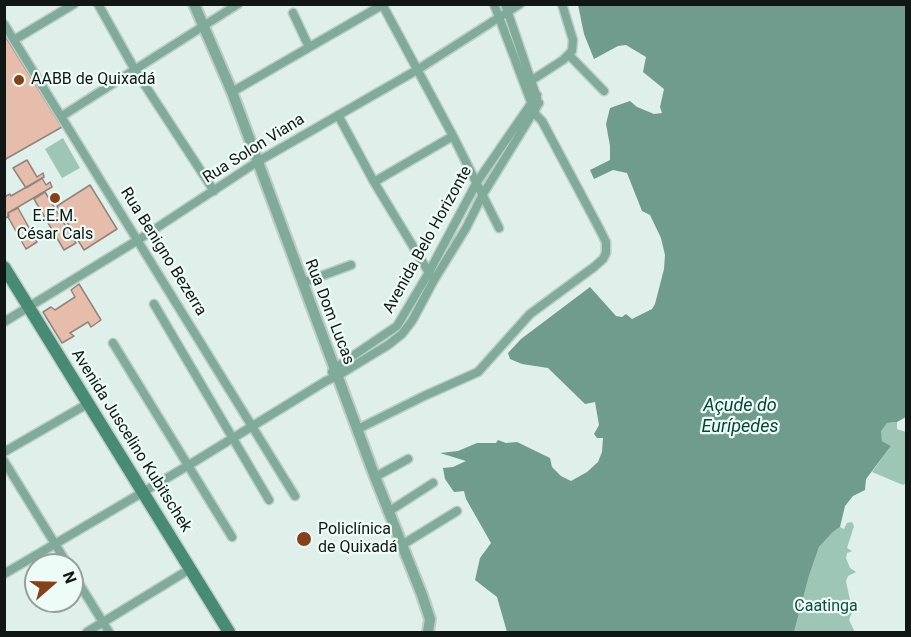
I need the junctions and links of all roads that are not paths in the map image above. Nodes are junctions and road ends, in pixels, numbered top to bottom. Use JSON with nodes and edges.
{"nodes":[{"id":1,"x":74,"y":4,"type":"edge"},
{"id":2,"x":98,"y":4,"type":"edge"},
{"id":3,"x":194,"y":4,"type":"edge"},
{"id":4,"x":238,"y":4,"type":"edge"},
{"id":5,"x":494,"y":4,"type":"edge"},
{"id":6,"x":520,"y":4,"type":"edge"},
{"id":7,"x":562,"y":4,"type":"edge"},
{"id":8,"x":383,"y":5,"type":"edge"},
{"id":9,"x":506,"y":8,"type":"edge"},
{"id":10,"x":292,"y":13,"type":"dead end"},
{"id":11,"x":499,"y":17,"type":"junction"},
{"id":12,"x":4,"y":24,"type":"edge"},
{"id":13,"x":204,"y":26,"type":"junction"},
{"id":14,"x":14,"y":40,"type":"junction"},
{"id":15,"x":309,"y":47,"type":"junction"},
{"id":16,"x":569,"y":55,"type":"junction"},
{"id":17,"x":135,"y":70,"type":"junction"},
{"id":18,"x":417,"y":70,"type":"junction"},
{"id":19,"x":528,"y":83,"type":"junction"},
{"id":20,"x":232,"y":92,"type":"junction"},
{"id":21,"x":604,"y":92,"type":"dead end"},
{"id":22,"x":535,"y":102,"type":"junction"},
{"id":23,"x":62,"y":116,"type":"junction"},
{"id":24,"x":338,"y":116,"type":"junction"},
{"id":25,"x":453,"y":135,"type":"junction"},
{"id":26,"x":257,"y":162,"type":"junction"},
{"id":27,"x":374,"y":182,"type":"junction"},
{"id":28,"x":477,"y":182,"type":"junction"},
{"id":29,"x":214,"y":191,"type":"junction"},
{"id":30,"x":483,"y":194,"type":"junction"},
{"id":31,"x":457,"y":222,"type":"junction"},
{"id":32,"x":466,"y":228,"type":"junction"},
{"id":33,"x":499,"y":228,"type":"dead end"},
{"id":34,"x":138,"y":240,"type":"junction"},
{"id":35,"x":351,"y":265,"type":"dead end"},
{"id":36,"x":4,"y":267,"type":"edge"},
{"id":37,"x":431,"y":277,"type":"junction"},
{"id":38,"x":302,"y":283,"type":"junction"},
{"id":39,"x":154,"y":304,"type":"dead end"},
{"id":40,"x":29,"y":307,"type":"junction"},
{"id":41,"x":4,"y":322,"type":"edge"},
{"id":42,"x":113,"y":343,"type":"dead end"},
{"id":43,"x":336,"y":372,"type":"junction"},
{"id":44,"x":89,"y":403,"type":"junction"},
{"id":45,"x":252,"y":426,"type":"junction"},
{"id":46,"x":358,"y":429,"type":"junction"},
{"id":47,"x":233,"y":437,"type":"junction"},
{"id":48,"x":4,"y":452,"type":"edge"},
{"id":49,"x":408,"y":459,"type":"dead end"},
{"id":50,"x":4,"y":461,"type":"edge"},
{"id":51,"x":189,"y":465,"type":"junction"},
{"id":52,"x":375,"y":477,"type":"junction"},
{"id":53,"x":433,"y":483,"type":"dead end"},
{"id":54,"x":143,"y":492,"type":"junction"},
{"id":55,"x":295,"y":496,"type":"dead end"},
{"id":56,"x":269,"y":500,"type":"dead end"},
{"id":57,"x":457,"y":511,"type":"dead end"},
{"id":58,"x":388,"y":512,"type":"junction"},
{"id":59,"x":232,"y":537,"type":"dead end"},
{"id":60,"x":55,"y":543,"type":"junction"},
{"id":61,"x":402,"y":545,"type":"junction"},
{"id":62,"x":61,"y":553,"type":"edge"},
{"id":63,"x":190,"y":569,"type":"junction"},
{"id":64,"x":4,"y":574,"type":"edge"},
{"id":65,"x":84,"y":592,"type":"edge"},
{"id":66,"x":103,"y":623,"type":"junction"},
{"id":67,"x":87,"y":633,"type":"edge"},
{"id":68,"x":109,"y":633,"type":"edge"},
{"id":69,"x":229,"y":633,"type":"edge"},
{"id":70,"x":428,"y":633,"type":"edge"}],
"edges":[{"from":1,"to":14,"type":"street"},
{"from":2,"to":17,"type":"street"},
{"from":3,"to":13,"type":"street","name":"Rua Dom Lucas"},
{"from":4,"to":13,"type":"street"},
{"from":5,"to":11,"type":"street"},
{"from":6,"to":9,"type":"street","name":"Rua Solon Viana"},
{"from":7,"to":16,"type":"street"},
{"from":8,"to":15,"type":"street"},
{"from":8,"to":18,"type":"street"},
{"from":9,"to":11,"type":"street","name":"Rua Solon Viana"},
{"from":9,"to":19,"type":"street"},
{"from":10,"to":15,"type":"street"},
{"from":11,"to":18,"type":"street","name":"Rua Solon Viana"},
{"from":11,"to":19,"type":"street"},
{"from":12,"to":14,"type":"street","name":"Rua Benigno Bezerra"},
{"from":13,"to":17,"type":"street"},
{"from":13,"to":20,"type":"street","name":"Rua Dom Lucas"},
{"from":14,"to":23,"type":"street","name":"Rua Benigno Bezerra"},
{"from":15,"to":20,"type":"street"},
{"from":16,"to":19,"type":"street"},
{"from":16,"to":21,"type":"street"},
{"from":17,"to":23,"type":"street"},
{"from":17,"to":29,"type":"street"},
{"from":18,"to":24,"type":"street","name":"Rua Solon Viana"},
{"from":18,"to":25,"type":"street"},
{"from":19,"to":22,"type":"street"},
{"from":20,"to":26,"type":"street","name":"Rua Dom Lucas"},
{"from":22,"to":28,"type":"street","name":"Avenida Belo Horizonte"},
{"from":22,"to":30,"type":"street","name":"Avenida Belo Horizonte"},
{"from":22,"to":46,"type":"street"},
{"from":23,"to":34,"type":"street","name":"Rua Benigno Bezerra"},
{"from":24,"to":26,"type":"street","name":"Rua Solon Viana"},
{"from":24,"to":27,"type":"street"},
{"from":25,"to":27,"type":"street"},
{"from":25,"to":28,"type":"street"},
{"from":26,"to":29,"type":"street","name":"Rua Solon Viana"},
{"from":26,"to":38,"type":"street","name":"Rua Dom Lucas"},
{"from":27,"to":37,"type":"street"},
{"from":28,"to":30,"type":"street"},
{"from":28,"to":31,"type":"street","name":"Avenida Belo Horizonte"},
{"from":29,"to":34,"type":"street","name":"Rua Solon Viana"},
{"from":30,"to":32,"type":"street","name":"Avenida Belo Horizonte"},
{"from":30,"to":33,"type":"street"},
{"from":31,"to":32,"type":"street"},
{"from":31,"to":37,"type":"street","name":"Avenida Belo Horizonte"},
{"from":32,"to":37,"type":"street","name":"Avenida Belo Horizonte"},
{"from":34,"to":40,"type":"street","name":"Rua Solon Viana"},
{"from":34,"to":45,"type":"street","name":"Rua Benigno Bezerra"},
{"from":35,"to":38,"type":"street"},
{"from":36,"to":40,"type":"main road","name":"Avenida Juscelino Kubitschek"},
{"from":37,"to":43,"type":"street","name":"Avenida Belo Horizonte"},
{"from":38,"to":43,"type":"street","name":"Rua Dom Lucas"},
{"from":39,"to":47,"type":"street"},
{"from":40,"to":41,"type":"street","name":"Rua Solon Viana"},
{"from":40,"to":44,"type":"main road","name":"Avenida Juscelino Kubitschek"},
{"from":42,"to":51,"type":"street"},
{"from":43,"to":45,"type":"street","name":"Avenida Belo Horizonte"},
{"from":43,"to":46,"type":"street","name":"Rua Dom Lucas"},
{"from":44,"to":48,"type":"street"},
{"from":44,"to":54,"type":"main road","name":"Avenida Juscelino Kubitschek"},
{"from":45,"to":47,"type":"street","name":"Avenida Belo Horizonte"},
{"from":45,"to":55,"type":"street","name":"Rua Benigno Bezerra"},
{"from":46,"to":52,"type":"street","name":"Rua Dom Lucas"},
{"from":47,"to":51,"type":"street","name":"Avenida Belo Horizonte"},
{"from":47,"to":56,"type":"street"},
{"from":49,"to":52,"type":"street"},
{"from":50,"to":60,"type":"street"},
{"from":51,"to":54,"type":"street","name":"Avenida Belo Horizonte"},
{"from":51,"to":59,"type":"street"},
{"from":52,"to":58,"type":"street","name":"Rua Dom Lucas"},
{"from":53,"to":58,"type":"street"},
{"from":54,"to":60,"type":"street","name":"Avenida Belo Horizonte"},
{"from":54,"to":63,"type":"main road","name":"Avenida Juscelino Kubitschek"},
{"from":57,"to":61,"type":"street"},
{"from":58,"to":61,"type":"street","name":"Rua Dom Lucas"},
{"from":60,"to":62,"type":"street"},
{"from":60,"to":64,"type":"street","name":"Avenida Belo Horizonte"},
{"from":61,"to":70,"type":"street","name":"Rua Dom Lucas"},
{"from":63,"to":66,"type":"street"},
{"from":63,"to":69,"type":"main road","name":"Avenida Juscelino Kubitschek"},
{"from":65,"to":66,"type":"street"},
{"from":66,"to":67,"type":"street"},
{"from":66,"to":68,"type":"street"}]}
